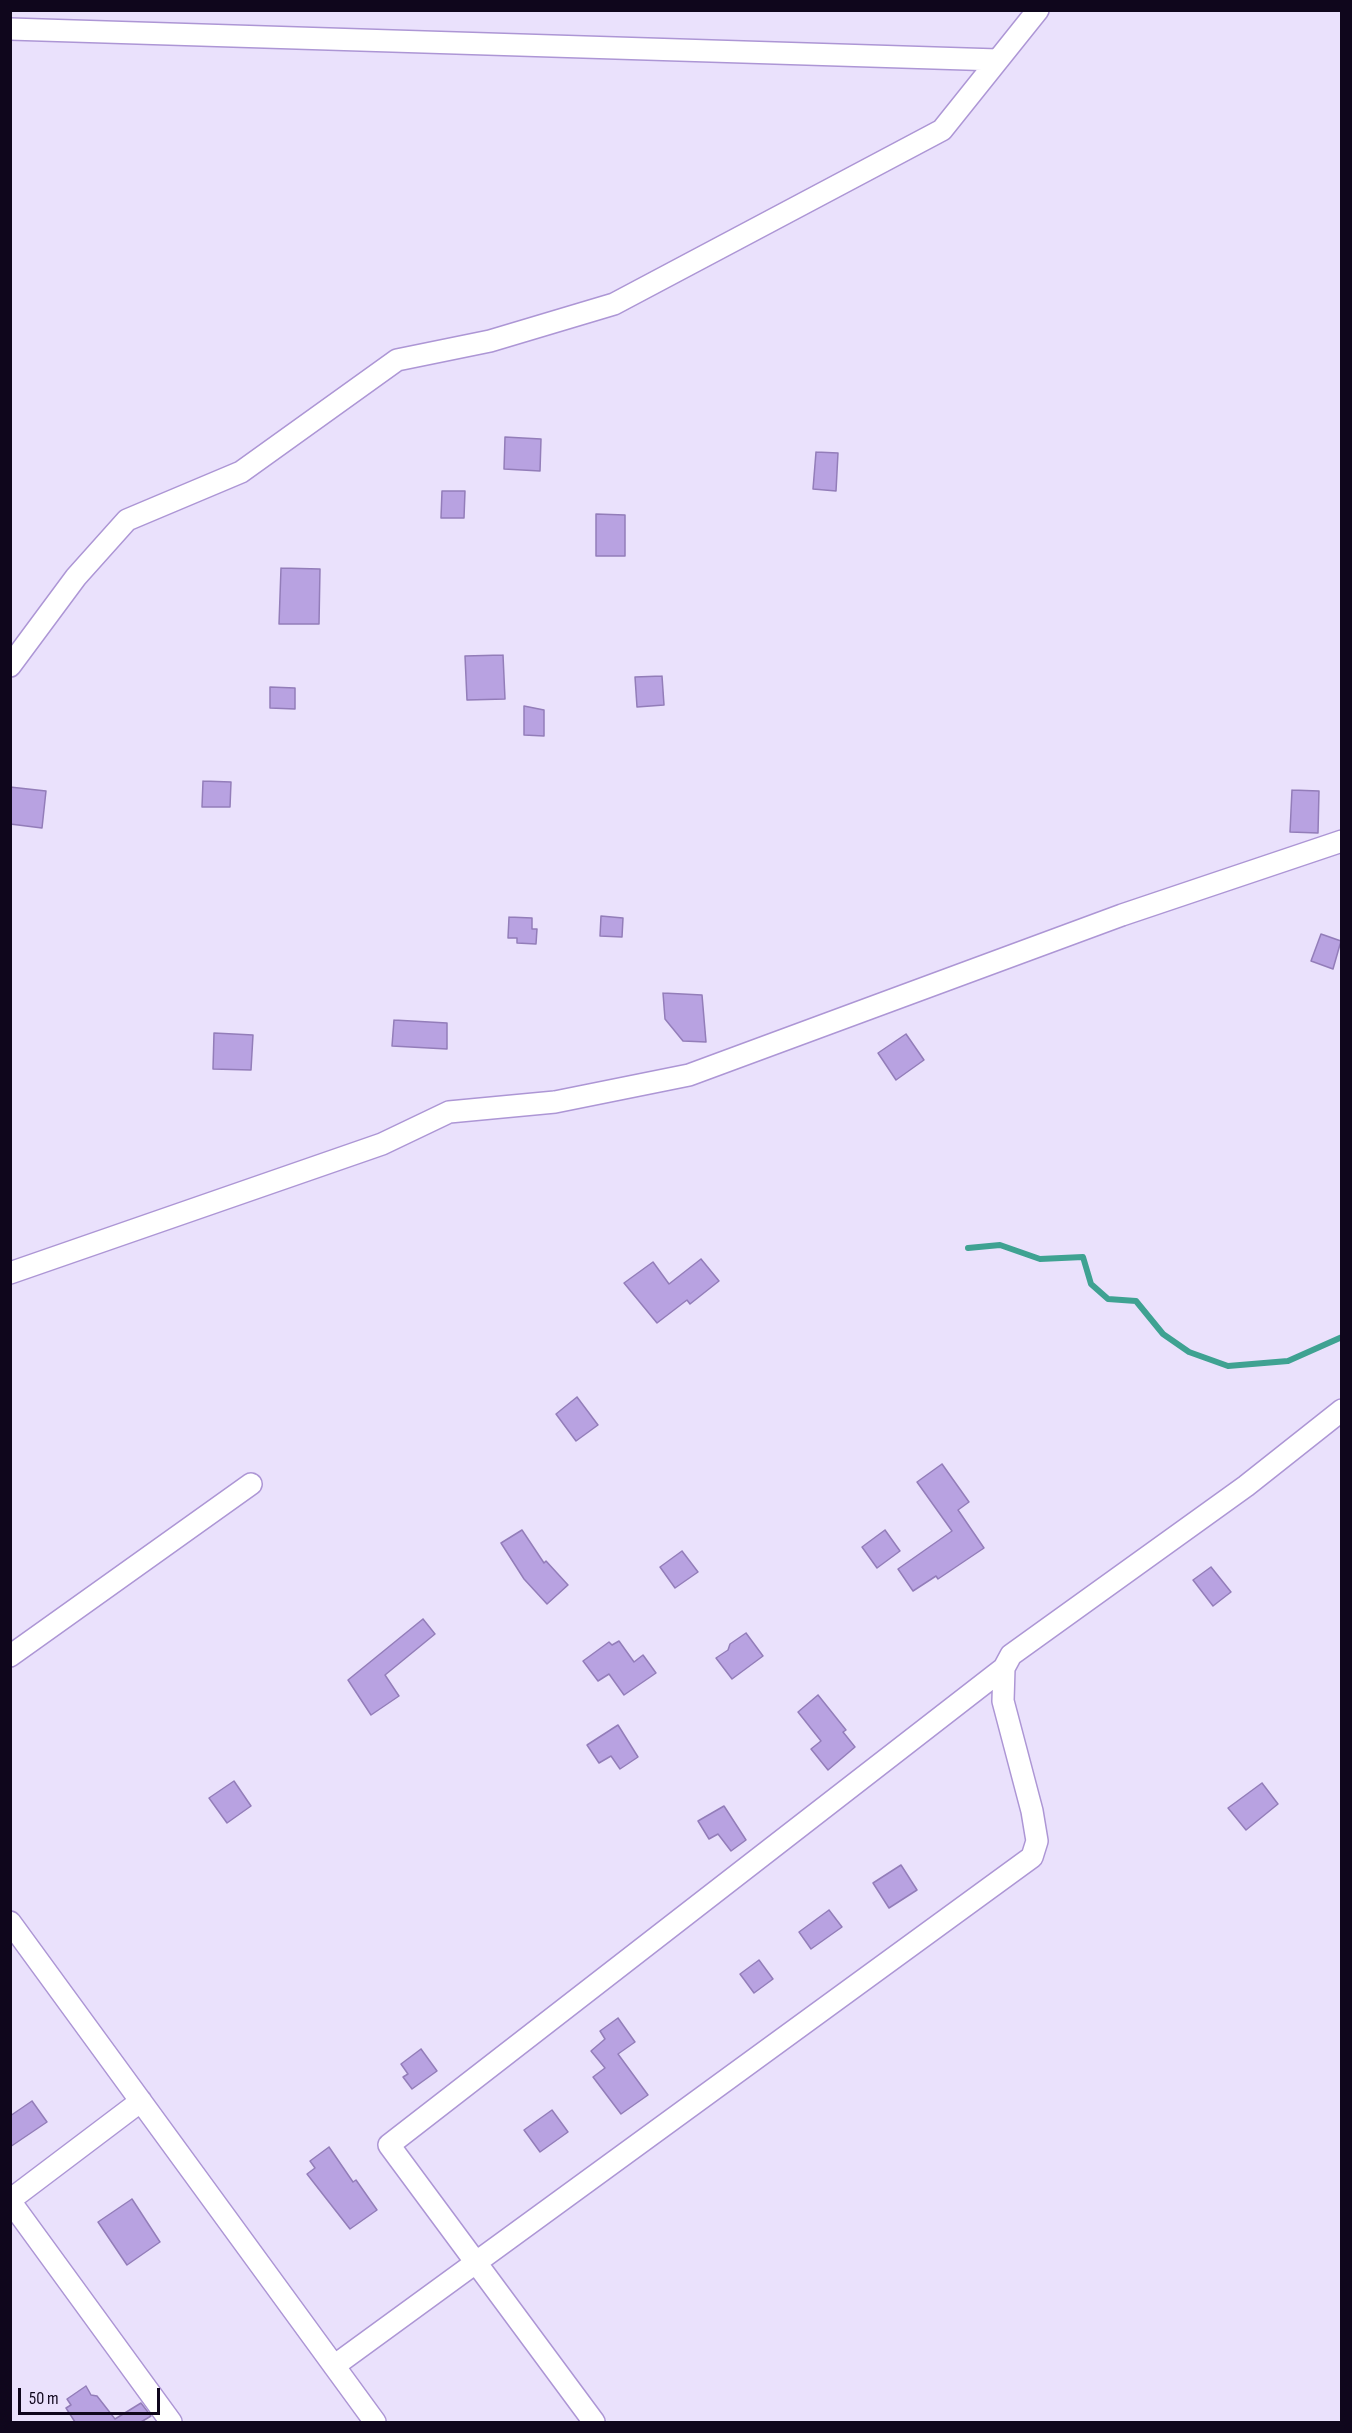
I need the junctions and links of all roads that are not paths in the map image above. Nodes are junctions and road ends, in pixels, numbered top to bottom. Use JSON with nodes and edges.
{"nodes":[{"id":1,"x":1038,"y":10,"type":"edge"},
{"id":2,"x":10,"y":29,"type":"edge"},
{"id":3,"x":998,"y":60,"type":"junction"},
{"id":4,"x":10,"y":666,"type":"edge"},
{"id":5,"x":1341,"y":841,"type":"edge"},
{"id":6,"x":10,"y":1273,"type":"edge"},
{"id":7,"x":1341,"y":1410,"type":"edge"},
{"id":8,"x":251,"y":1484,"type":"dead end"},
{"id":9,"x":10,"y":1656,"type":"edge"},
{"id":10,"x":1004,"y":1668,"type":"junction"},
{"id":11,"x":10,"y":1922,"type":"edge"},
{"id":12,"x":141,"y":2101,"type":"junction"},
{"id":13,"x":10,"y":2201,"type":"edge"},
{"id":14,"x":476,"y":2263,"type":"junction"},
{"id":15,"x":334,"y":2366,"type":"junction"},
{"id":16,"x":171,"y":2422,"type":"edge"},
{"id":17,"x":375,"y":2422,"type":"edge"},
{"id":18,"x":594,"y":2422,"type":"edge"}],
"edges":[{"from":1,"to":3,"type":"street"},
{"from":2,"to":3,"type":"street"},
{"from":3,"to":4,"type":"street"},
{"from":5,"to":6,"type":"street"},
{"from":7,"to":10,"type":"street"},
{"from":8,"to":9,"type":"street"},
{"from":10,"to":14,"type":"street"},
{"from":10,"to":14,"type":"street"},
{"from":11,"to":12,"type":"street"},
{"from":12,"to":13,"type":"street"},
{"from":12,"to":15,"type":"street"},
{"from":13,"to":16,"type":"street"},
{"from":14,"to":15,"type":"street"},
{"from":14,"to":18,"type":"street"},
{"from":15,"to":17,"type":"street"}]}
